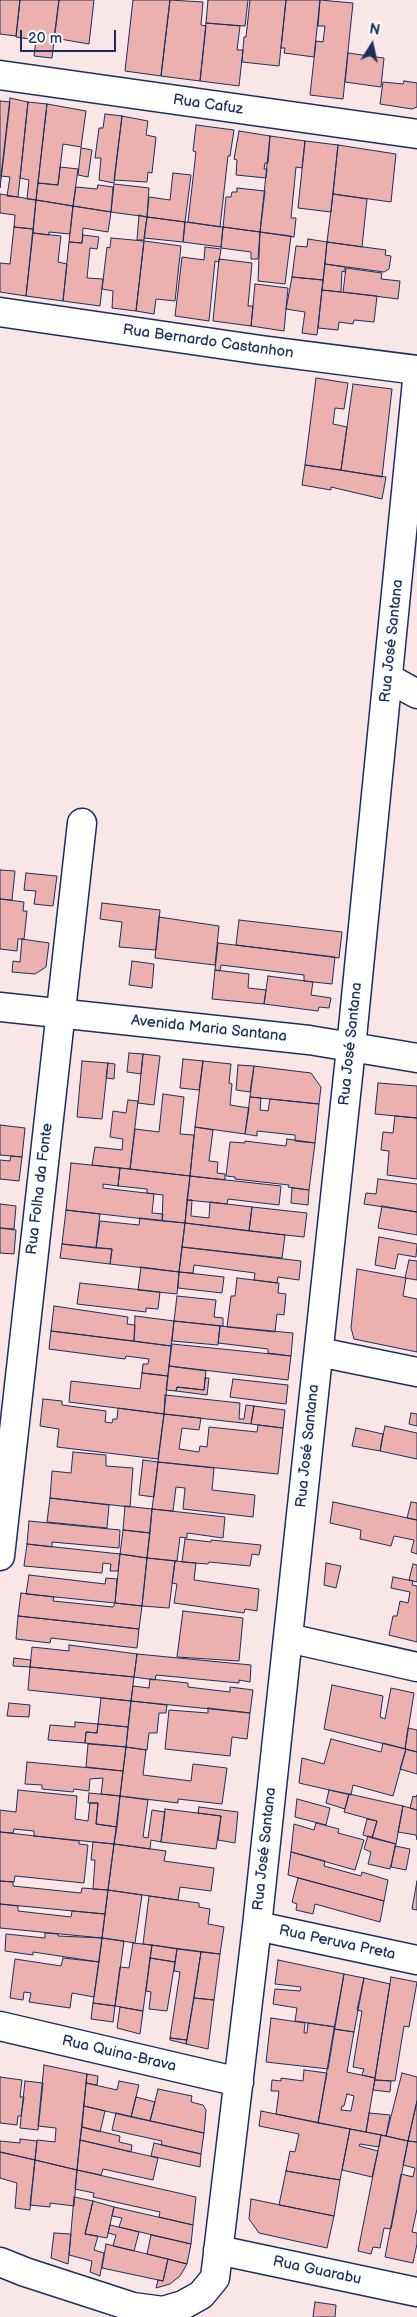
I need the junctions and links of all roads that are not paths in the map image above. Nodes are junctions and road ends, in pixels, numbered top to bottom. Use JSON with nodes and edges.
{"nodes":[{"id":1,"x":0,"y":75,"type":"edge"},
{"id":2,"x":417,"y":134,"type":"edge"},
{"id":3,"x":0,"y":312,"type":"edge"},
{"id":4,"x":417,"y":370,"type":"edge"},
{"id":5,"x":417,"y":381,"type":"edge"},
{"id":6,"x":412,"y":481,"type":"edge"},
{"id":7,"x":388,"y":678,"type":"junction"},
{"id":8,"x":417,"y":694,"type":"edge"},
{"id":9,"x":82,"y":823,"type":"dead end"},
{"id":10,"x":0,"y":1007,"type":"edge"},
{"id":11,"x":60,"y":1014,"type":"junction"},
{"id":12,"x":351,"y":1048,"type":"junction"},
{"id":13,"x":417,"y":1058,"type":"edge"},
{"id":14,"x":319,"y":1352,"type":"junction"},
{"id":15,"x":417,"y":1372,"type":"edge"},
{"id":16,"x":0,"y":1556,"type":"edge"},
{"id":17,"x":288,"y":1638,"type":"junction"},
{"id":18,"x":417,"y":1667,"type":"edge"},
{"id":19,"x":257,"y":1926,"type":"junction"},
{"id":20,"x":417,"y":1960,"type":"edge"},
{"id":21,"x":0,"y":2026,"type":"edge"},
{"id":22,"x":239,"y":2082,"type":"junction"},
{"id":23,"x":218,"y":2250,"type":"junction"},
{"id":24,"x":0,"y":2262,"type":"edge"},
{"id":25,"x":417,"y":2292,"type":"edge"}],
"edges":[{"from":1,"to":2,"type":"street","name":"Rua Cafuz"},
{"from":3,"to":4,"type":"street","name":"Rua Bernardo Castanhon"},
{"from":5,"to":6,"type":"street","name":"Rua José Santana"},
{"from":6,"to":7,"type":"street","name":"Rua José Santana"},
{"from":7,"to":8,"type":"street"},
{"from":7,"to":12,"type":"street","name":"Rua José Santana"},
{"from":9,"to":11,"type":"street","name":"Rua Folha da Fonte"},
{"from":10,"to":11,"type":"street","name":"Avenida Maria Santana"},
{"from":11,"to":12,"type":"street","name":"Avenida Maria Santana"},
{"from":11,"to":16,"type":"street","name":"Rua Folha da Fonte"},
{"from":12,"to":13,"type":"street","name":"Avenida Maria Santana"},
{"from":12,"to":14,"type":"street","name":"Rua José Santana"},
{"from":14,"to":15,"type":"street"},
{"from":14,"to":17,"type":"street","name":"Rua José Santana"},
{"from":17,"to":18,"type":"street"},
{"from":17,"to":19,"type":"street","name":"Rua José Santana"},
{"from":19,"to":20,"type":"street","name":"Rua Peruva Preta"},
{"from":19,"to":22,"type":"street","name":"Rua José Santana"},
{"from":21,"to":22,"type":"street","name":"Rua Quina-Brava"},
{"from":22,"to":23,"type":"street","name":"Rua José Santana"},
{"from":23,"to":24,"type":"street","name":"Rua José Santana"},
{"from":23,"to":25,"type":"street","name":"Rua Guarabu"}]}
